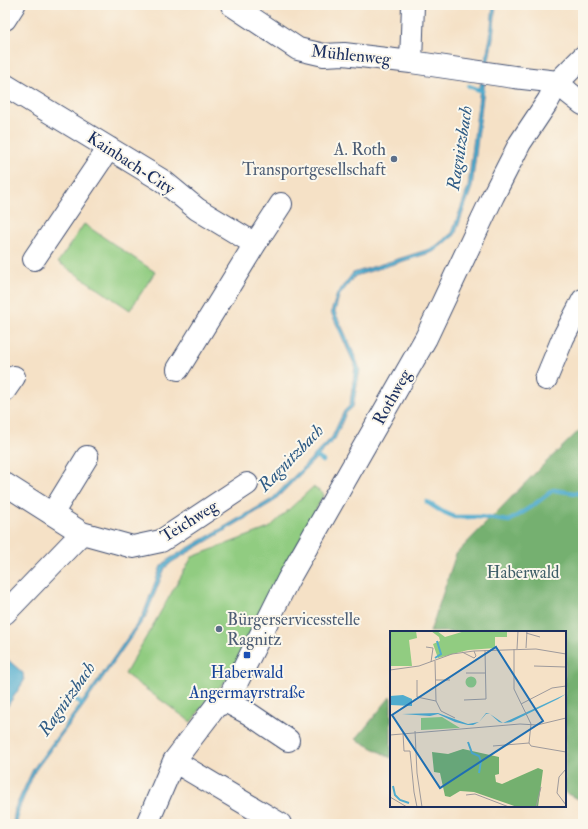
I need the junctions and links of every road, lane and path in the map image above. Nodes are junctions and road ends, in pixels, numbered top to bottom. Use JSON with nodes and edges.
{"nodes":[{"id":1,"x":14,"y":5,"type":"edge"},
{"id":2,"x":232,"y":5,"type":"edge"},
{"id":3,"x":413,"y":5,"type":"edge"},
{"id":4,"x":5,"y":19,"type":"edge"},
{"id":5,"x":583,"y":57,"type":"edge"},
{"id":6,"x":411,"y":62,"type":"junction"},
{"id":7,"x":558,"y":82,"type":"junction"},
{"id":8,"x":5,"y":85,"type":"edge"},
{"id":9,"x":583,"y":104,"type":"edge"},
{"id":10,"x":109,"y":148,"type":"junction"},
{"id":11,"x":281,"y":204,"type":"dead end"},
{"id":12,"x":255,"y":244,"type":"junction"},
{"id":13,"x":34,"y":259,"type":"dead end"},
{"id":14,"x":583,"y":300,"type":"edge"},
{"id":15,"x":178,"y":369,"type":"dead end"},
{"id":16,"x":546,"y":379,"type":"dead end"},
{"id":17,"x":87,"y":457,"type":"dead end"},
{"id":18,"x":5,"y":484,"type":"edge"},
{"id":19,"x":247,"y":484,"type":"dead end"},
{"id":20,"x":52,"y":514,"type":"junction"},
{"id":21,"x":82,"y":534,"type":"junction"},
{"id":22,"x":5,"y":613,"type":"edge"},
{"id":23,"x":222,"y":704,"type":"junction"},
{"id":24,"x":288,"y":740,"type":"dead end"},
{"id":25,"x":174,"y":761,"type":"junction"},
{"id":26,"x":147,"y":824,"type":"edge"},
{"id":27,"x":280,"y":824,"type":"edge"}],
"edges":[{"from":1,"to":4,"type":"street"},
{"from":2,"to":6,"type":"street","name":"Mühlenweg"},
{"from":3,"to":6,"type":"street","name":"Mühlenweg"},
{"from":5,"to":7,"type":"street","name":"Rothweg"},
{"from":6,"to":7,"type":"street","name":"Mühlenweg"},
{"from":7,"to":9,"type":"street"},
{"from":7,"to":23,"type":"street","name":"Rothweg"},
{"from":8,"to":10,"type":"street","name":"Kainbach-City"},
{"from":10,"to":12,"type":"street","name":"Kainbach-City"},
{"from":10,"to":13,"type":"street"},
{"from":11,"to":12,"type":"street"},
{"from":12,"to":15,"type":"street"},
{"from":14,"to":16,"type":"street"},
{"from":17,"to":20,"type":"street"},
{"from":18,"to":20,"type":"street","name":"Teichweg"},
{"from":19,"to":21,"type":"street","name":"Teichweg"},
{"from":20,"to":21,"type":"street","name":"Teichweg"},
{"from":21,"to":22,"type":"street"},
{"from":23,"to":24,"type":"street"},
{"from":23,"to":25,"type":"street","name":"Rothweg"},
{"from":25,"to":26,"type":"street","name":"Rothweg"},
{"from":25,"to":27,"type":"street"}]}
